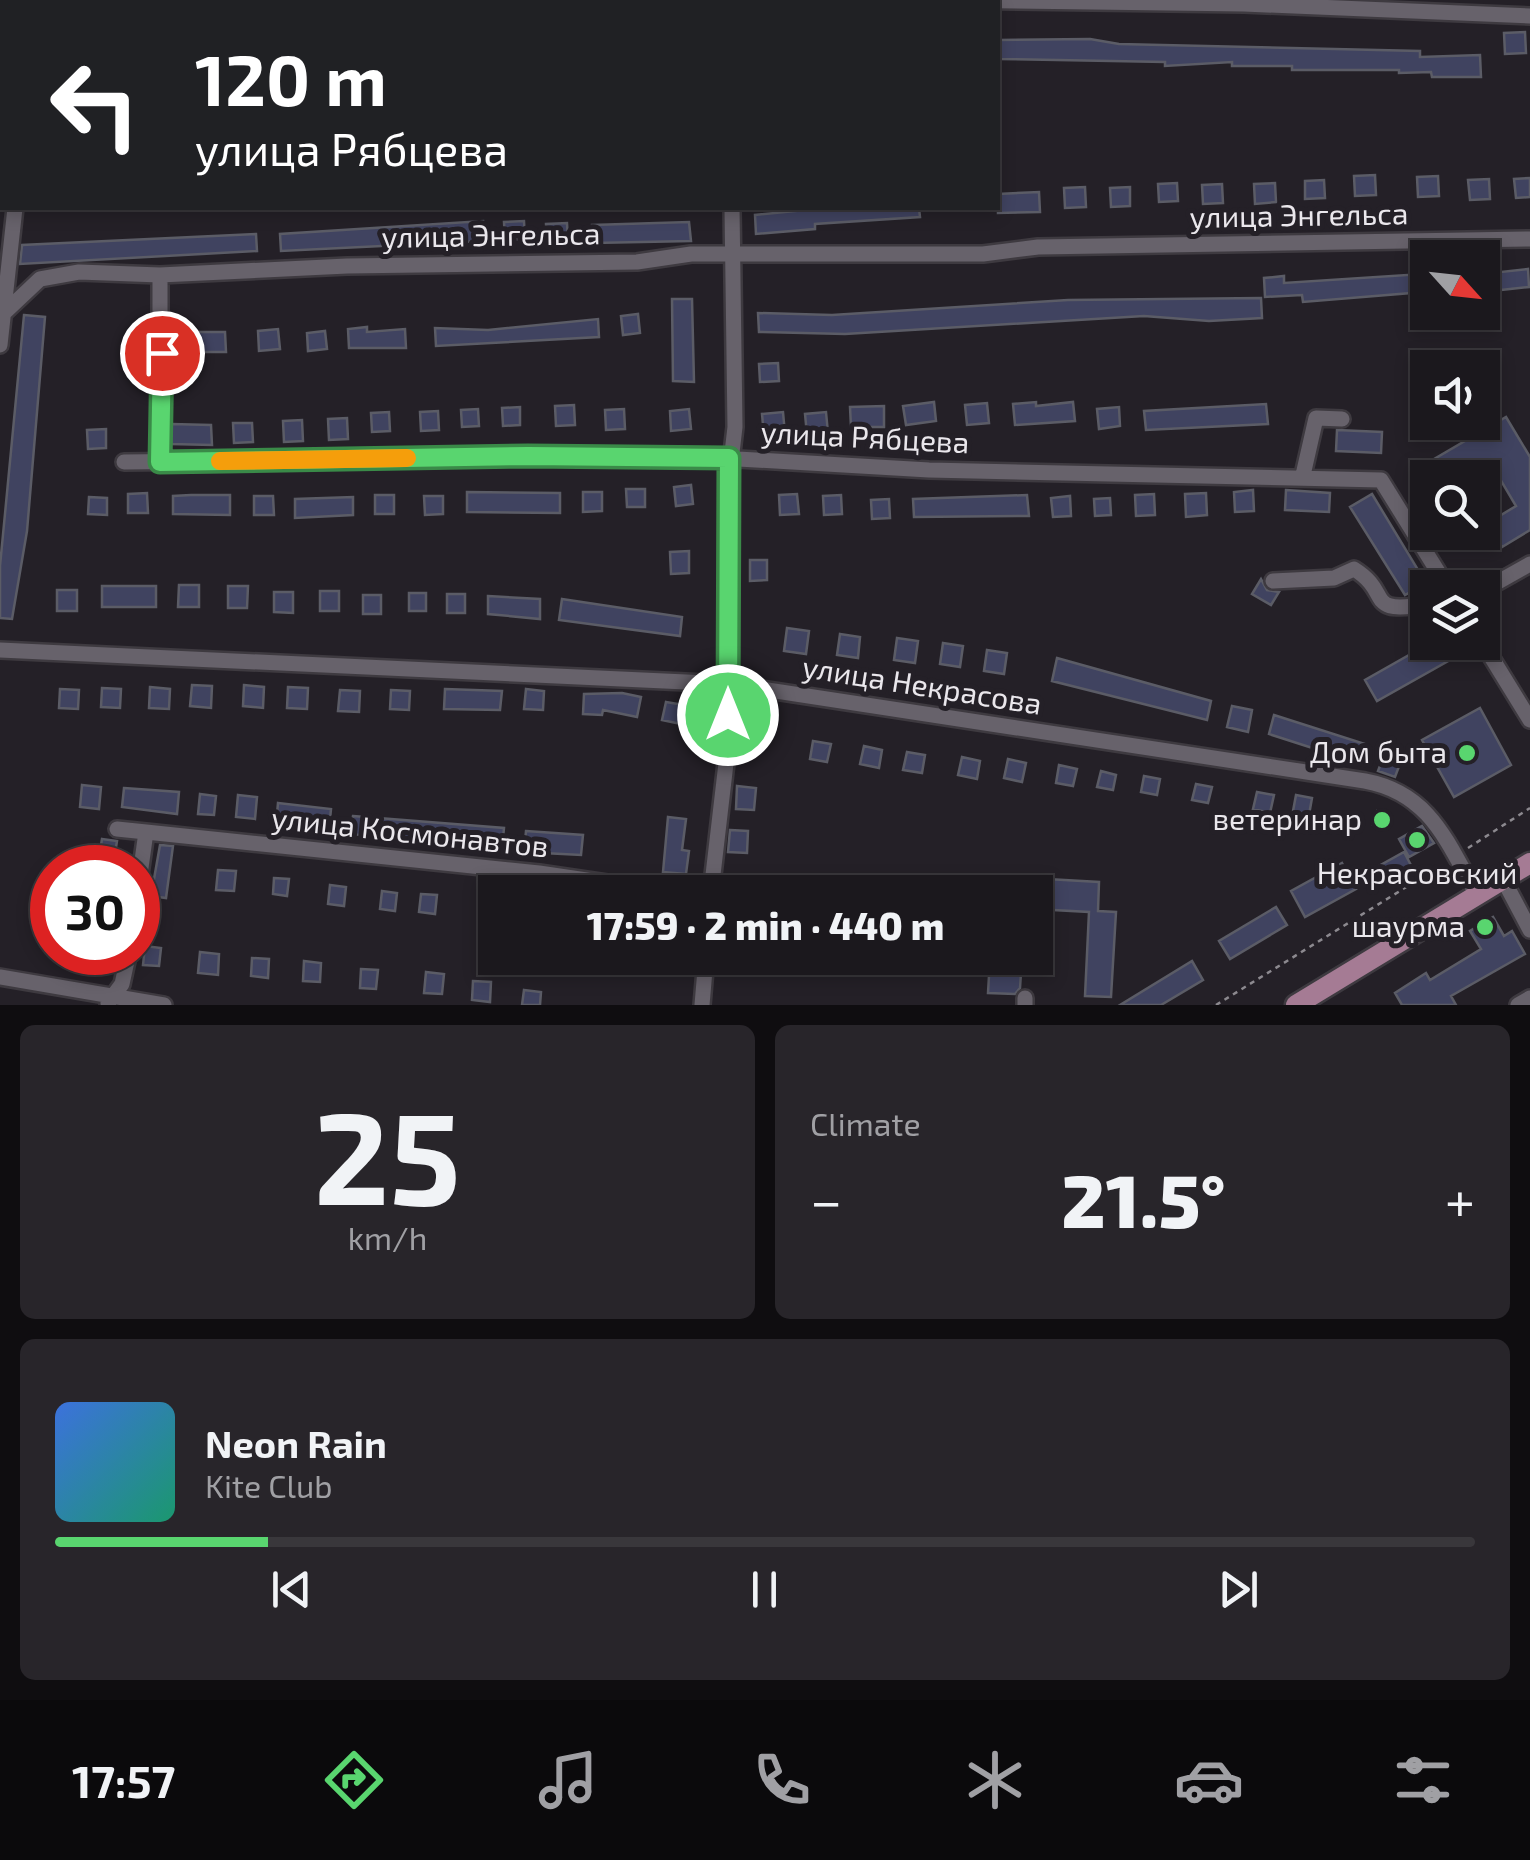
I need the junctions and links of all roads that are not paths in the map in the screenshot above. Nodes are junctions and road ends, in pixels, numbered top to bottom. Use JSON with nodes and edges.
{"nodes":[{"id":1,"x":1000,"y":1,"type":"edge"},
{"id":2,"x":1530,"y":16,"type":"edge"},
{"id":3,"x":15,"y":210,"type":"edge"},
{"id":4,"x":732,"y":210,"type":"edge"},
{"id":5,"x":1530,"y":239,"type":"edge"},
{"id":6,"x":734,"y":254,"type":"junction"},
{"id":7,"x":160,"y":275,"type":"junction"},
{"id":8,"x":5,"y":312,"type":"junction"},
{"id":9,"x":0,"y":345,"type":"edge"},
{"id":10,"x":1342,"y":419,"type":"dead end"},
{"id":11,"x":729,"y":458,"type":"junction"},
{"id":12,"x":124,"y":462,"type":"dead end"},
{"id":13,"x":160,"y":462,"type":"junction"},
{"id":14,"x":1302,"y":475,"type":"junction"},
{"id":15,"x":1410,"y":518,"type":"edge"},
{"id":16,"x":1530,"y":564,"type":"edge"},
{"id":17,"x":1273,"y":581,"type":"dead end"},
{"id":18,"x":1500,"y":581,"type":"edge"},
{"id":19,"x":1410,"y":607,"type":"edge"},
{"id":20,"x":0,"y":650,"type":"edge"},
{"id":21,"x":1493,"y":660,"type":"edge"},
{"id":22,"x":729,"y":684,"type":"junction"},
{"id":23,"x":1530,"y":720,"type":"edge"},
{"id":24,"x":116,"y":829,"type":"dead end"},
{"id":25,"x":146,"y":832,"type":"junction"},
{"id":26,"x":144,"y":845,"type":"edge"},
{"id":27,"x":1530,"y":863,"type":"edge"},
{"id":28,"x":553,"y":875,"type":"edge"},
{"id":29,"x":713,"y":875,"type":"edge"},
{"id":30,"x":1504,"y":880,"type":"junction"},
{"id":31,"x":1478,"y":895,"type":"junction"},
{"id":32,"x":1530,"y":930,"type":"edge"},
{"id":33,"x":125,"y":975,"type":"edge"},
{"id":34,"x":705,"y":975,"type":"edge"},
{"id":35,"x":0,"y":977,"type":"edge"},
{"id":36,"x":1530,"y":998,"type":"edge"},
{"id":37,"x":110,"y":1001,"type":"edge"},
{"id":38,"x":1306,"y":1002,"type":"edge"},
{"id":39,"x":164,"y":1005,"type":"edge"},
{"id":40,"x":702,"y":1005,"type":"edge"},
{"id":41,"x":1518,"y":1005,"type":"edge"}],
"edges":[{"from":1,"to":2,"type":"street"},
{"from":3,"to":8,"type":"street"},
{"from":4,"to":6,"type":"street"},
{"from":5,"to":6,"type":"street","name":"улица Энгельса"},
{"from":6,"to":7,"type":"street","name":"улица Энгельса"},
{"from":6,"to":11,"type":"street"},
{"from":7,"to":8,"type":"street","name":"улица Энгельса"},
{"from":7,"to":13,"type":"street"},
{"from":8,"to":9,"type":"street"},
{"from":10,"to":14,"type":"street"},
{"from":11,"to":13,"type":"street","name":"улица Рябцева"},
{"from":11,"to":14,"type":"street","name":"улица Рябцева"},
{"from":11,"to":22,"type":"street"},
{"from":12,"to":13,"type":"street","name":"улица Рябцева"},
{"from":14,"to":15,"type":"street","name":"улица Рябцева"},
{"from":16,"to":18,"type":"street"},
{"from":17,"to":19,"type":"street"},
{"from":20,"to":22,"type":"street","name":"улица Некрасова"},
{"from":21,"to":23,"type":"street"},
{"from":22,"to":29,"type":"street"},
{"from":22,"to":31,"type":"street","name":"улица Некрасова"},
{"from":24,"to":25,"type":"street","name":"улица Космонавтов"},
{"from":25,"to":26,"type":"street"},
{"from":25,"to":28,"type":"street","name":"улица Космонавтов"},
{"from":27,"to":30,"type":"main road"},
{"from":30,"to":31,"type":"main road"},
{"from":30,"to":32,"type":"street"},
{"from":31,"to":38,"type":"main road"},
{"from":33,"to":37,"type":"street"},
{"from":34,"to":40,"type":"street"},
{"from":35,"to":37,"type":"street"},
{"from":36,"to":41,"type":"street"},
{"from":37,"to":39,"type":"street"}]}
